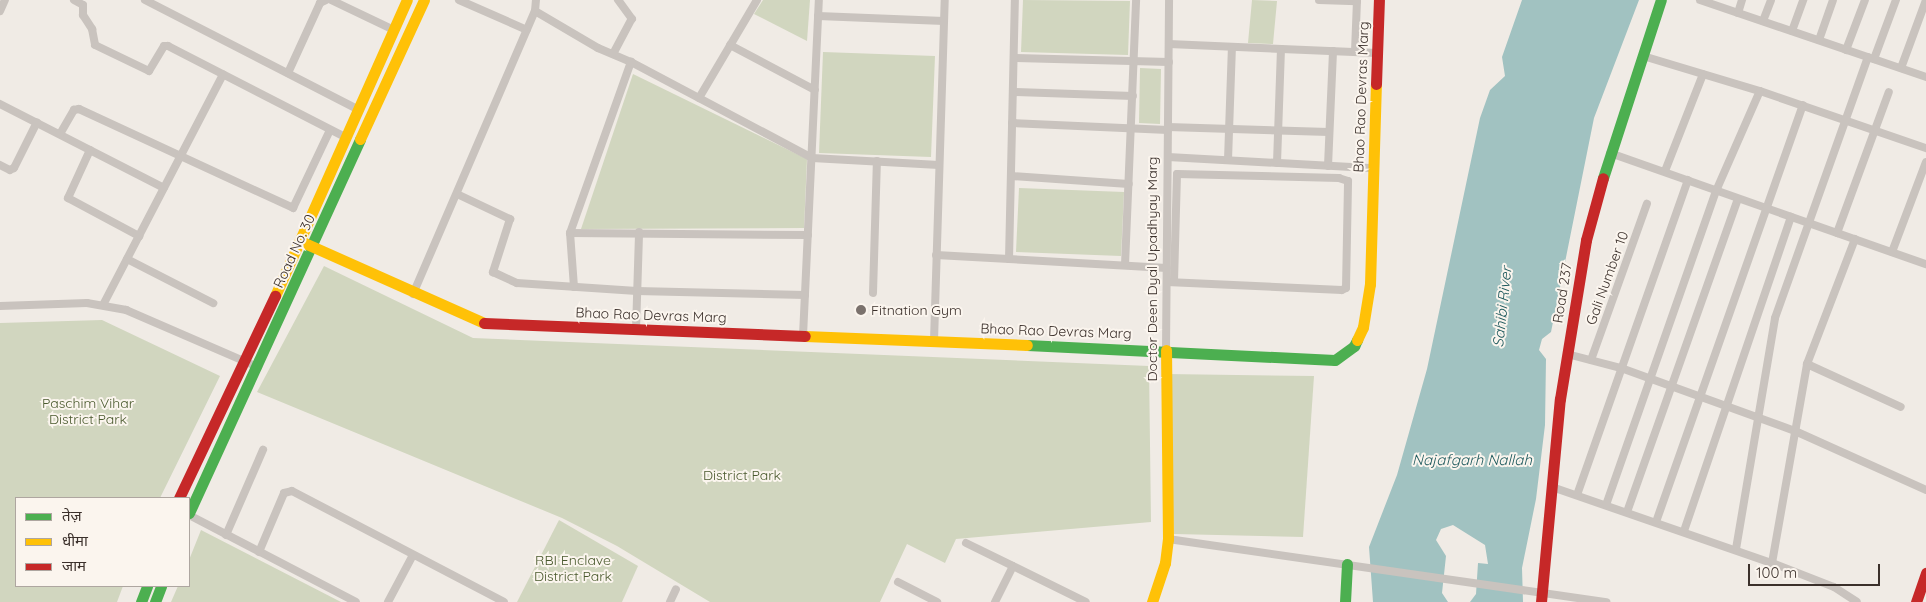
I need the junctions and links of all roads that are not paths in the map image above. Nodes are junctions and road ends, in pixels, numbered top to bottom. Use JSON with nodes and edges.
{"nodes":[{"id":1,"x":74,"y":0,"type":"edge"},
{"id":2,"x":145,"y":0,"type":"edge"},
{"id":3,"x":326,"y":0,"type":"edge"},
{"id":4,"x":331,"y":0,"type":"edge"},
{"id":5,"x":407,"y":0,"type":"edge"},
{"id":6,"x":424,"y":0,"type":"edge"},
{"id":7,"x":459,"y":0,"type":"edge"},
{"id":8,"x":536,"y":0,"type":"edge"},
{"id":9,"x":618,"y":0,"type":"edge"},
{"id":10,"x":756,"y":0,"type":"edge"},
{"id":11,"x":819,"y":0,"type":"edge"},
{"id":12,"x":945,"y":0,"type":"edge"},
{"id":13,"x":1015,"y":0,"type":"edge"},
{"id":14,"x":1136,"y":0,"type":"edge"},
{"id":15,"x":1169,"y":0,"type":"edge"},
{"id":16,"x":1319,"y":0,"type":"edge"},
{"id":17,"x":1379,"y":0,"type":"edge"},
{"id":18,"x":1661,"y":0,"type":"edge"},
{"id":19,"x":1700,"y":0,"type":"edge"},
{"id":20,"x":1742,"y":0,"type":"edge"},
{"id":21,"x":1771,"y":0,"type":"edge"},
{"id":22,"x":1804,"y":0,"type":"edge"},
{"id":23,"x":1833,"y":0,"type":"edge"},
{"id":24,"x":1865,"y":0,"type":"edge"},
{"id":25,"x":1896,"y":0,"type":"edge"},
{"id":26,"x":1926,"y":0,"type":"edge"},
{"id":27,"x":1357,"y":1,"type":"edge"},
{"id":28,"x":535,"y":11,"type":"junction"},
{"id":29,"x":1738,"y":13,"type":"junction"},
{"id":30,"x":818,"y":16,"type":"junction"},
{"id":31,"x":944,"y":21,"type":"junction"},
{"id":32,"x":1763,"y":22,"type":"junction"},
{"id":33,"x":394,"y":30,"type":"junction"},
{"id":34,"x":527,"y":30,"type":"junction"},
{"id":35,"x":1792,"y":31,"type":"junction"},
{"id":36,"x":1819,"y":40,"type":"junction"},
{"id":37,"x":1169,"y":44,"type":"junction"},
{"id":38,"x":730,"y":45,"type":"junction"},
{"id":39,"x":1232,"y":47,"type":"junction"},
{"id":40,"x":1281,"y":49,"type":"junction"},
{"id":41,"x":1846,"y":50,"type":"junction"},
{"id":42,"x":1333,"y":51,"type":"junction"},
{"id":43,"x":1355,"y":52,"type":"junction"},
{"id":44,"x":1377,"y":53,"type":"junction"},
{"id":45,"x":614,"y":54,"type":"junction"},
{"id":46,"x":1643,"y":56,"type":"junction"},
{"id":47,"x":1014,"y":58,"type":"junction"},
{"id":48,"x":1871,"y":58,"type":"junction"},
{"id":49,"x":1134,"y":61,"type":"junction"},
{"id":50,"x":631,"y":62,"type":"junction"},
{"id":51,"x":1169,"y":62,"type":"junction"},
{"id":52,"x":1901,"y":68,"type":"junction"},
{"id":53,"x":288,"y":73,"type":"junction"},
{"id":54,"x":222,"y":74,"type":"junction"},
{"id":55,"x":1702,"y":74,"type":"junction"},
{"id":56,"x":1926,"y":77,"type":"edge"},
{"id":57,"x":815,"y":90,"type":"junction"},
{"id":58,"x":1760,"y":91,"type":"junction"},
{"id":59,"x":1013,"y":92,"type":"junction"},
{"id":60,"x":1889,"y":92,"type":"dead end"},
{"id":61,"x":1133,"y":96,"type":"junction"},
{"id":62,"x":699,"y":98,"type":"junction"},
{"id":63,"x":0,"y":104,"type":"edge"},
{"id":64,"x":1803,"y":106,"type":"junction"},
{"id":65,"x":359,"y":110,"type":"junction"},
{"id":66,"x":1847,"y":121,"type":"junction"},
{"id":67,"x":37,"y":122,"type":"junction"},
{"id":68,"x":1012,"y":123,"type":"junction"},
{"id":69,"x":1132,"y":128,"type":"junction"},
{"id":70,"x":1168,"y":129,"type":"junction"},
{"id":71,"x":1229,"y":129,"type":"junction"},
{"id":72,"x":330,"y":130,"type":"junction"},
{"id":73,"x":1875,"y":130,"type":"junction"},
{"id":74,"x":1278,"y":131,"type":"junction"},
{"id":75,"x":1329,"y":132,"type":"junction"},
{"id":76,"x":60,"y":134,"type":"junction"},
{"id":77,"x":346,"y":138,"type":"junction"},
{"id":78,"x":1926,"y":148,"type":"edge"},
{"id":79,"x":90,"y":150,"type":"junction"},
{"id":80,"x":1610,"y":153,"type":"junction"},
{"id":81,"x":180,"y":156,"type":"junction"},
{"id":82,"x":1168,"y":157,"type":"junction"},
{"id":83,"x":812,"y":158,"type":"junction"},
{"id":84,"x":1228,"y":160,"type":"junction"},
{"id":85,"x":877,"y":161,"type":"junction"},
{"id":86,"x":1926,"y":162,"type":"edge"},
{"id":87,"x":1277,"y":163,"type":"junction"},
{"id":88,"x":0,"y":165,"type":"edge"},
{"id":89,"x":939,"y":165,"type":"junction"},
{"id":90,"x":1328,"y":166,"type":"junction"},
{"id":91,"x":1374,"y":168,"type":"junction"},
{"id":92,"x":1665,"y":171,"type":"junction"},
{"id":93,"x":1011,"y":176,"type":"junction"},
{"id":94,"x":1688,"y":180,"type":"junction"},
{"id":95,"x":1129,"y":184,"type":"junction"},
{"id":96,"x":164,"y":188,"type":"junction"},
{"id":97,"x":1716,"y":191,"type":"junction"},
{"id":98,"x":456,"y":194,"type":"junction"},
{"id":99,"x":1738,"y":199,"type":"junction"},
{"id":100,"x":1648,"y":204,"type":"dead end"},
{"id":101,"x":1766,"y":208,"type":"junction"},
{"id":102,"x":1791,"y":217,"type":"junction"},
{"id":103,"x":1810,"y":224,"type":"junction"},
{"id":104,"x":639,"y":232,"type":"junction"},
{"id":105,"x":570,"y":233,"type":"junction"},
{"id":106,"x":1837,"y":233,"type":"junction"},
{"id":107,"x":808,"y":235,"type":"junction"},
{"id":108,"x":139,"y":236,"type":"junction"},
{"id":109,"x":1855,"y":239,"type":"junction"},
{"id":110,"x":300,"y":241,"type":"junction"},
{"id":111,"x":312,"y":247,"type":"junction"},
{"id":112,"x":1892,"y":252,"type":"junction"},
{"id":113,"x":936,"y":255,"type":"junction"},
{"id":114,"x":127,"y":259,"type":"junction"},
{"id":115,"x":1009,"y":259,"type":"junction"},
{"id":116,"x":1926,"y":264,"type":"edge"},
{"id":117,"x":1125,"y":266,"type":"junction"},
{"id":118,"x":1167,"y":268,"type":"junction"},
{"id":119,"x":1170,"y":282,"type":"junction"},
{"id":120,"x":574,"y":287,"type":"junction"},
{"id":121,"x":637,"y":291,"type":"junction"},
{"id":122,"x":873,"y":293,"type":"dead end"},
{"id":123,"x":413,"y":294,"type":"junction"},
{"id":124,"x":805,"y":295,"type":"junction"},
{"id":125,"x":213,"y":303,"type":"dead end"},
{"id":126,"x":103,"y":305,"type":"junction"},
{"id":127,"x":0,"y":306,"type":"edge"},
{"id":128,"x":636,"y":330,"type":"junction"},
{"id":129,"x":804,"y":336,"type":"junction"},
{"id":130,"x":934,"y":341,"type":"junction"},
{"id":131,"x":1166,"y":350,"type":"junction"},
{"id":132,"x":1567,"y":354,"type":"junction"},
{"id":133,"x":1591,"y":360,"type":"junction"},
{"id":134,"x":245,"y":361,"type":"junction"},
{"id":135,"x":1807,"y":364,"type":"junction"},
{"id":136,"x":258,"y":367,"type":"junction"},
{"id":137,"x":1621,"y":368,"type":"junction"},
{"id":138,"x":1650,"y":379,"type":"junction"},
{"id":139,"x":1671,"y":387,"type":"junction"},
{"id":140,"x":1698,"y":396,"type":"junction"},
{"id":141,"x":1727,"y":407,"type":"junction"},
{"id":142,"x":1901,"y":407,"type":"dead end"},
{"id":143,"x":1756,"y":418,"type":"junction"},
{"id":144,"x":1795,"y":432,"type":"junction"},
{"id":145,"x":264,"y":450,"type":"dead end"},
{"id":146,"x":1552,"y":487,"type":"junction"},
{"id":147,"x":1926,"y":490,"type":"edge"},
{"id":148,"x":1577,"y":495,"type":"junction"},
{"id":149,"x":179,"y":497,"type":"edge"},
{"id":150,"x":1606,"y":505,"type":"junction"},
{"id":151,"x":190,"y":512,"type":"edge"},
{"id":152,"x":1627,"y":512,"type":"junction"},
{"id":153,"x":190,"y":515,"type":"edge"},
{"id":154,"x":1656,"y":522,"type":"junction"},
{"id":155,"x":1684,"y":531,"type":"junction"},
{"id":156,"x":226,"y":535,"type":"junction"},
{"id":157,"x":1168,"y":538,"type":"junction"},
{"id":158,"x":966,"y":543,"type":"dead end"},
{"id":159,"x":1736,"y":550,"type":"junction"},
{"id":160,"x":258,"y":552,"type":"junction"},
{"id":161,"x":413,"y":556,"type":"junction"},
{"id":162,"x":1772,"y":563,"type":"junction"},
{"id":163,"x":1347,"y":564,"type":"junction"},
{"id":164,"x":1013,"y":566,"type":"junction"},
{"id":165,"x":1926,"y":573,"type":"edge"},
{"id":166,"x":898,"y":582,"type":"dead end"},
{"id":167,"x":147,"y":587,"type":"edge"},
{"id":168,"x":161,"y":587,"type":"edge"},
{"id":169,"x":676,"y":589,"type":"dead end"},
{"id":170,"x":1541,"y":596,"type":"edge"},
{"id":171,"x":141,"y":602,"type":"edge"},
{"id":172,"x":155,"y":602,"type":"edge"},
{"id":173,"x":356,"y":602,"type":"edge"},
{"id":174,"x":388,"y":602,"type":"edge"},
{"id":175,"x":504,"y":602,"type":"edge"},
{"id":176,"x":670,"y":602,"type":"edge"},
{"id":177,"x":937,"y":602,"type":"edge"},
{"id":178,"x":994,"y":602,"type":"edge"},
{"id":179,"x":1086,"y":602,"type":"edge"},
{"id":180,"x":1152,"y":602,"type":"edge"},
{"id":181,"x":1345,"y":602,"type":"edge"},
{"id":182,"x":1606,"y":602,"type":"edge"},
{"id":183,"x":1857,"y":602,"type":"edge"},
{"id":184,"x":1916,"y":602,"type":"edge"}],
"edges":[{"from":1,"to":54,"type":"street"},
{"from":2,"to":53,"type":"street"},
{"from":3,"to":53,"type":"street"},
{"from":4,"to":33,"type":"street"},
{"from":5,"to":33,"type":"street","name":"Road No. 30"},
{"from":6,"to":111,"type":"street","name":"Road No. 30"},
{"from":7,"to":34,"type":"street"},
{"from":8,"to":28,"type":"street"},
{"from":9,"to":45,"type":"street"},
{"from":10,"to":38,"type":"street"},
{"from":11,"to":30,"type":"street"},
{"from":12,"to":31,"type":"street"},
{"from":13,"to":47,"type":"street"},
{"from":14,"to":49,"type":"street"},
{"from":15,"to":37,"type":"street","name":"Doctor Deen Dyal Upadhyay Marg"},
{"from":16,"to":27,"type":"street"},
{"from":17,"to":44,"type":"street","name":"Bhao Rao Devras Marg"},
{"from":18,"to":46,"type":"street","name":"Road 237"},
{"from":19,"to":29,"type":"street"},
{"from":20,"to":29,"type":"street"},
{"from":21,"to":32,"type":"street"},
{"from":22,"to":35,"type":"street"},
{"from":23,"to":36,"type":"street"},
{"from":24,"to":41,"type":"street"},
{"from":25,"to":48,"type":"street"},
{"from":26,"to":52,"type":"street"},
{"from":27,"to":43,"type":"street"},
{"from":28,"to":34,"type":"street"},
{"from":28,"to":45,"type":"street"},
{"from":29,"to":32,"type":"street"},
{"from":30,"to":31,"type":"street"},
{"from":30,"to":57,"type":"street"},
{"from":31,"to":89,"type":"street"},
{"from":32,"to":35,"type":"street"},
{"from":33,"to":65,"type":"street","name":"Road No. 30"},
{"from":34,"to":98,"type":"street"},
{"from":35,"to":36,"type":"street"},
{"from":36,"to":41,"type":"street"},
{"from":37,"to":39,"type":"street"},
{"from":37,"to":51,"type":"street","name":"Doctor Deen Dyal Upadhyay Marg"},
{"from":38,"to":57,"type":"street"},
{"from":38,"to":62,"type":"street"},
{"from":39,"to":40,"type":"street"},
{"from":39,"to":71,"type":"street"},
{"from":40,"to":42,"type":"street"},
{"from":40,"to":74,"type":"street"},
{"from":41,"to":48,"type":"street"},
{"from":42,"to":43,"type":"street"},
{"from":42,"to":75,"type":"street"},
{"from":43,"to":44,"type":"street"},
{"from":44,"to":91,"type":"street","name":"Bhao Rao Devras Marg"},
{"from":45,"to":50,"type":"street"},
{"from":46,"to":55,"type":"street"},
{"from":46,"to":80,"type":"street","name":"Road 237"},
{"from":47,"to":49,"type":"street"},
{"from":47,"to":59,"type":"street"},
{"from":48,"to":52,"type":"street"},
{"from":48,"to":66,"type":"street"},
{"from":49,"to":51,"type":"street"},
{"from":49,"to":61,"type":"street"},
{"from":50,"to":62,"type":"street"},
{"from":50,"to":105,"type":"street"},
{"from":51,"to":70,"type":"street","name":"Doctor Deen Dyal Upadhyay Marg"},
{"from":52,"to":56,"type":"street"},
{"from":53,"to":65,"type":"street"},
{"from":54,"to":72,"type":"street"},
{"from":54,"to":81,"type":"street"},
{"from":55,"to":58,"type":"street"},
{"from":55,"to":92,"type":"street"},
{"from":57,"to":83,"type":"street"},
{"from":58,"to":64,"type":"street"},
{"from":58,"to":97,"type":"street"},
{"from":59,"to":61,"type":"street"},
{"from":59,"to":68,"type":"street"},
{"from":60,"to":73,"type":"street"},
{"from":61,"to":69,"type":"street"},
{"from":62,"to":83,"type":"street"},
{"from":63,"to":67,"type":"street"},
{"from":64,"to":66,"type":"street"},
{"from":64,"to":101,"type":"street"},
{"from":65,"to":77,"type":"street","name":"Road No. 30"},
{"from":66,"to":73,"type":"street"},
{"from":66,"to":103,"type":"street"},
{"from":67,"to":76,"type":"street"},
{"from":67,"to":88,"type":"street"},
{"from":68,"to":69,"type":"street"},
{"from":68,"to":93,"type":"street"},
{"from":69,"to":70,"type":"street"},
{"from":69,"to":95,"type":"street"},
{"from":70,"to":71,"type":"street"},
{"from":70,"to":82,"type":"street","name":"Doctor Deen Dyal Upadhyay Marg"},
{"from":71,"to":74,"type":"street"},
{"from":71,"to":84,"type":"street"},
{"from":72,"to":77,"type":"street"},
{"from":72,"to":81,"type":"street"},
{"from":73,"to":78,"type":"street"},
{"from":73,"to":106,"type":"street"},
{"from":74,"to":75,"type":"street"},
{"from":74,"to":87,"type":"street"},
{"from":75,"to":90,"type":"street"},
{"from":76,"to":79,"type":"street"},
{"from":76,"to":81,"type":"street"},
{"from":77,"to":110,"type":"street","name":"Road No. 30"},
{"from":79,"to":96,"type":"street"},
{"from":79,"to":108,"type":"street"},
{"from":80,"to":92,"type":"street"},
{"from":80,"to":132,"type":"street","name":"Road 237"},
{"from":81,"to":96,"type":"street"},
{"from":82,"to":84,"type":"street"},
{"from":82,"to":118,"type":"street","name":"Doctor Deen Dyal Upadhyay Marg"},
{"from":83,"to":85,"type":"street"},
{"from":83,"to":107,"type":"street"},
{"from":84,"to":87,"type":"street"},
{"from":85,"to":89,"type":"street"},
{"from":85,"to":122,"type":"street"},
{"from":86,"to":112,"type":"street"},
{"from":87,"to":90,"type":"street"},
{"from":89,"to":113,"type":"street"},
{"from":90,"to":91,"type":"street"},
{"from":91,"to":131,"type":"street","name":"Bhao Rao Devras Marg"},
{"from":92,"to":94,"type":"street"},
{"from":93,"to":95,"type":"street"},
{"from":93,"to":115,"type":"street"},
{"from":94,"to":97,"type":"street"},
{"from":94,"to":137,"type":"street"},
{"from":95,"to":117,"type":"street"},
{"from":96,"to":108,"type":"street"},
{"from":97,"to":99,"type":"street"},
{"from":97,"to":138,"type":"street"},
{"from":98,"to":120,"type":"street"},
{"from":98,"to":123,"type":"street"},
{"from":99,"to":101,"type":"street"},
{"from":99,"to":139,"type":"street"},
{"from":100,"to":133,"type":"street","name":"Gali Number 10"},
{"from":101,"to":102,"type":"street"},
{"from":101,"to":140,"type":"street"},
{"from":102,"to":103,"type":"street"},
{"from":102,"to":141,"type":"street"},
{"from":103,"to":106,"type":"street"},
{"from":103,"to":143,"type":"street"},
{"from":104,"to":105,"type":"street"},
{"from":104,"to":107,"type":"street"},
{"from":104,"to":121,"type":"street"},
{"from":105,"to":120,"type":"street"},
{"from":106,"to":109,"type":"street"},
{"from":107,"to":124,"type":"street"},
{"from":108,"to":114,"type":"street"},
{"from":109,"to":112,"type":"street"},
{"from":109,"to":135,"type":"street"},
{"from":110,"to":111,"type":"street","name":"Bhao Rao Devras Marg"},
{"from":110,"to":134,"type":"street","name":"Road No. 30"},
{"from":111,"to":123,"type":"street","name":"Bhao Rao Devras Marg"},
{"from":111,"to":136,"type":"street","name":"Road No. 30"},
{"from":112,"to":116,"type":"street"},
{"from":113,"to":115,"type":"street"},
{"from":113,"to":130,"type":"street"},
{"from":114,"to":125,"type":"street"},
{"from":114,"to":126,"type":"street"},
{"from":115,"to":117,"type":"street"},
{"from":117,"to":118,"type":"street"},
{"from":118,"to":119,"type":"street","name":"Doctor Deen Dyal Upadhyay Marg"},
{"from":119,"to":119,"type":"street"},
{"from":119,"to":131,"type":"street","name":"Doctor Deen Dyal Upadhyay Marg"},
{"from":120,"to":121,"type":"street"},
{"from":121,"to":124,"type":"street"},
{"from":121,"to":128,"type":"street"},
{"from":123,"to":128,"type":"street","name":"Bhao Rao Devras Marg"},
{"from":124,"to":129,"type":"street"},
{"from":126,"to":127,"type":"street"},
{"from":126,"to":134,"type":"street"},
{"from":128,"to":129,"type":"street","name":"Bhao Rao Devras Marg"},
{"from":129,"to":130,"type":"street","name":"Bhao Rao Devras Marg"},
{"from":130,"to":131,"type":"street","name":"Bhao Rao Devras Marg"},
{"from":131,"to":157,"type":"street","name":"Doctor Deen Dyal Upadhyay Marg"},
{"from":132,"to":133,"type":"street"},
{"from":132,"to":146,"type":"street","name":"Road 237"},
{"from":133,"to":137,"type":"street"},
{"from":134,"to":136,"type":"street"},
{"from":134,"to":149,"type":"street","name":"Road No. 30"},
{"from":135,"to":142,"type":"street"},
{"from":135,"to":144,"type":"street"},
{"from":136,"to":151,"type":"street","name":"Road No. 30"},
{"from":137,"to":138,"type":"street"},
{"from":137,"to":148,"type":"street"},
{"from":138,"to":139,"type":"street"},
{"from":138,"to":150,"type":"street"},
{"from":139,"to":140,"type":"street"},
{"from":139,"to":152,"type":"street"},
{"from":140,"to":141,"type":"street"},
{"from":140,"to":154,"type":"street"},
{"from":141,"to":143,"type":"street"},
{"from":141,"to":155,"type":"street"},
{"from":143,"to":144,"type":"street"},
{"from":143,"to":159,"type":"street"},
{"from":144,"to":147,"type":"street"},
{"from":144,"to":162,"type":"street"},
{"from":145,"to":156,"type":"street"},
{"from":146,"to":148,"type":"street"},
{"from":146,"to":170,"type":"street","name":"Road 237"},
{"from":148,"to":150,"type":"street"},
{"from":150,"to":152,"type":"street"},
{"from":152,"to":154,"type":"street"},
{"from":153,"to":156,"type":"street"},
{"from":154,"to":155,"type":"street"},
{"from":155,"to":159,"type":"street"},
{"from":156,"to":160,"type":"street"},
{"from":157,"to":163,"type":"street"},
{"from":157,"to":180,"type":"street","name":"Doctor Deen Dyal Upadhyay Marg"},
{"from":158,"to":164,"type":"street"},
{"from":159,"to":162,"type":"street"},
{"from":160,"to":161,"type":"street"},
{"from":160,"to":173,"type":"street"},
{"from":161,"to":174,"type":"street"},
{"from":161,"to":175,"type":"street"},
{"from":162,"to":183,"type":"street"},
{"from":163,"to":170,"type":"street"},
{"from":163,"to":181,"type":"street"},
{"from":164,"to":178,"type":"street"},
{"from":164,"to":179,"type":"street"},
{"from":165,"to":184,"type":"street"},
{"from":166,"to":177,"type":"street"},
{"from":167,"to":171,"type":"street"},
{"from":168,"to":172,"type":"street"},
{"from":169,"to":176,"type":"street"},
{"from":170,"to":182,"type":"street"}]}
